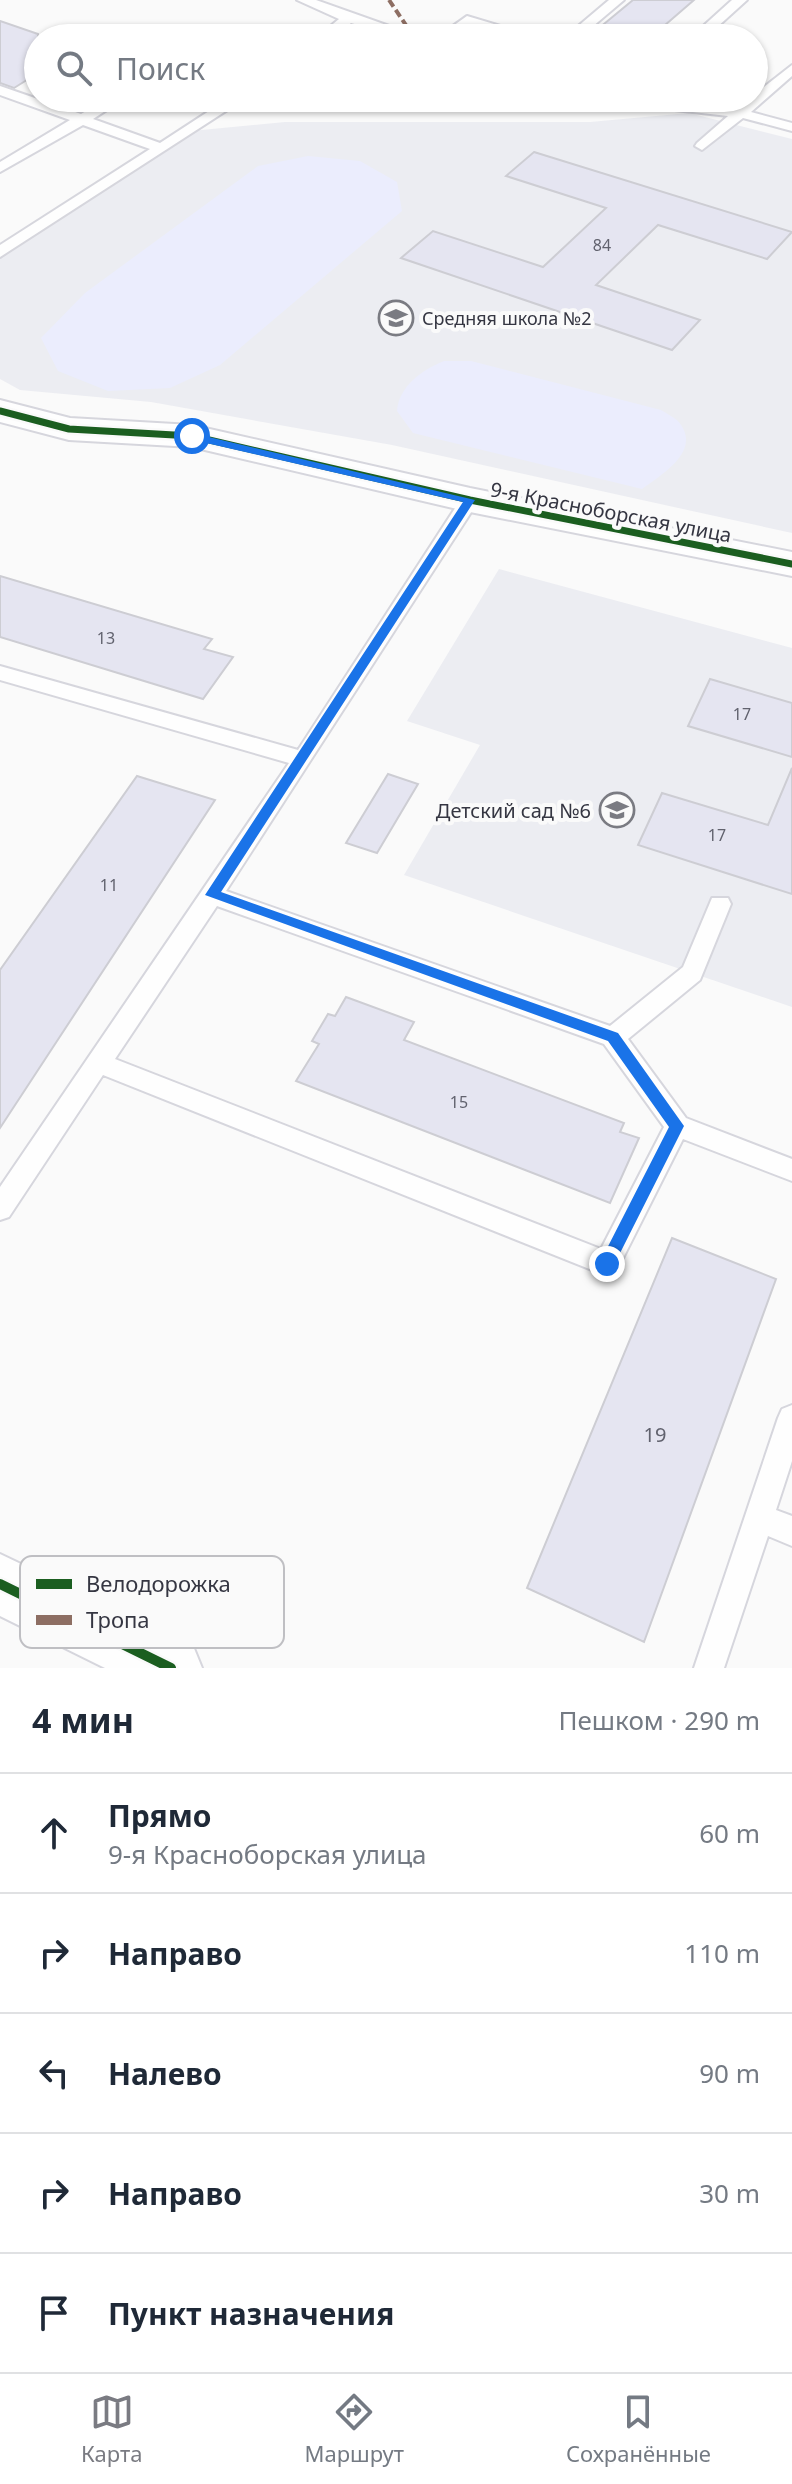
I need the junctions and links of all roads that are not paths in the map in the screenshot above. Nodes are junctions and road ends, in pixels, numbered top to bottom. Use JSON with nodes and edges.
{"nodes":[{"id":1,"x":304,"y":0,"type":"edge"},
{"id":2,"x":617,"y":0,"type":"edge"},
{"id":3,"x":740,"y":0,"type":"edge"},
{"id":4,"x":349,"y":18,"type":"junction"},
{"id":5,"x":341,"y":24,"type":"edge"},
{"id":6,"x":369,"y":24,"type":"edge"},
{"id":7,"x":462,"y":24,"type":"edge"},
{"id":8,"x":480,"y":24,"type":"edge"},
{"id":9,"x":588,"y":24,"type":"edge"},
{"id":10,"x":713,"y":24,"type":"edge"},
{"id":11,"x":788,"y":77,"type":"edge"},
{"id":12,"x":0,"y":90,"type":"edge"},
{"id":13,"x":768,"y":92,"type":"edge"},
{"id":14,"x":24,"y":99,"type":"edge"},
{"id":15,"x":60,"y":112,"type":"edge"},
{"id":16,"x":95,"y":112,"type":"edge"},
{"id":17,"x":217,"y":112,"type":"edge"},
{"id":18,"x":732,"y":112,"type":"edge"},
{"id":19,"x":740,"y":113,"type":"junction"},
{"id":20,"x":82,"y":120,"type":"junction"},
{"id":21,"x":792,"y":127,"type":"edge"},
{"id":22,"x":702,"y":146,"type":"dead end"},
{"id":23,"x":161,"y":148,"type":"junction"},
{"id":24,"x":0,"y":168,"type":"edge"},
{"id":25,"x":0,"y":252,"type":"edge"},
{"id":26,"x":0,"y":411,"type":"edge"},
{"id":27,"x":470,"y":500,"type":"junction"},
{"id":28,"x":792,"y":564,"type":"edge"},
{"id":29,"x":0,"y":673,"type":"edge"},
{"id":30,"x":303,"y":759,"type":"junction"},
{"id":31,"x":212,"y":895,"type":"junction"},
{"id":32,"x":720,"y":904,"type":"dead end"},
{"id":33,"x":613,"y":1037,"type":"junction"},
{"id":34,"x":99,"y":1063,"type":"junction"},
{"id":35,"x":677,"y":1126,"type":"junction"},
{"id":36,"x":792,"y":1170,"type":"edge"},
{"id":37,"x":0,"y":1209,"type":"edge"},
{"id":38,"x":792,"y":1418,"type":"edge"},
{"id":39,"x":759,"y":1518,"type":"junction"},
{"id":40,"x":792,"y":1531,"type":"edge"},
{"id":41,"x":0,"y":1584,"type":"edge"},
{"id":42,"x":20,"y":1594,"type":"edge"},
{"id":43,"x":130,"y":1648,"type":"edge"},
{"id":44,"x":171,"y":1668,"type":"edge"},
{"id":45,"x":709,"y":1668,"type":"edge"}],
"edges":[{"from":1,"to":4,"type":"lane"},
{"from":2,"to":9,"type":"lane"},
{"from":3,"to":10,"type":"lane"},
{"from":4,"to":5,"type":"lane"},
{"from":4,"to":6,"type":"lane"},
{"from":7,"to":8,"type":"lane"},
{"from":11,"to":13,"type":"lane"},
{"from":12,"to":14,"type":"lane"},
{"from":15,"to":20,"type":"lane"},
{"from":16,"to":20,"type":"lane"},
{"from":17,"to":23,"type":"lane"},
{"from":18,"to":19,"type":"lane"},
{"from":19,"to":21,"type":"lane"},
{"from":19,"to":22,"type":"lane"},
{"from":20,"to":23,"type":"lane"},
{"from":20,"to":24,"type":"lane"},
{"from":23,"to":25,"type":"lane"},
{"from":26,"to":27,"type":"street","name":"9-я Красноборская улица"},
{"from":27,"to":28,"type":"street","name":"9-я Красноборская улица"},
{"from":27,"to":30,"type":"lane"},
{"from":29,"to":30,"type":"lane"},
{"from":30,"to":31,"type":"lane"},
{"from":31,"to":33,"type":"lane"},
{"from":31,"to":34,"type":"lane"},
{"from":32,"to":33,"type":"lane"},
{"from":33,"to":35,"type":"lane"},
{"from":34,"to":35,"type":"lane"},
{"from":34,"to":37,"type":"lane"},
{"from":35,"to":36,"type":"lane"},
{"from":38,"to":39,"type":"lane"},
{"from":39,"to":40,"type":"lane"},
{"from":39,"to":45,"type":"lane"},
{"from":41,"to":42,"type":"street"},
{"from":43,"to":44,"type":"street"}]}
